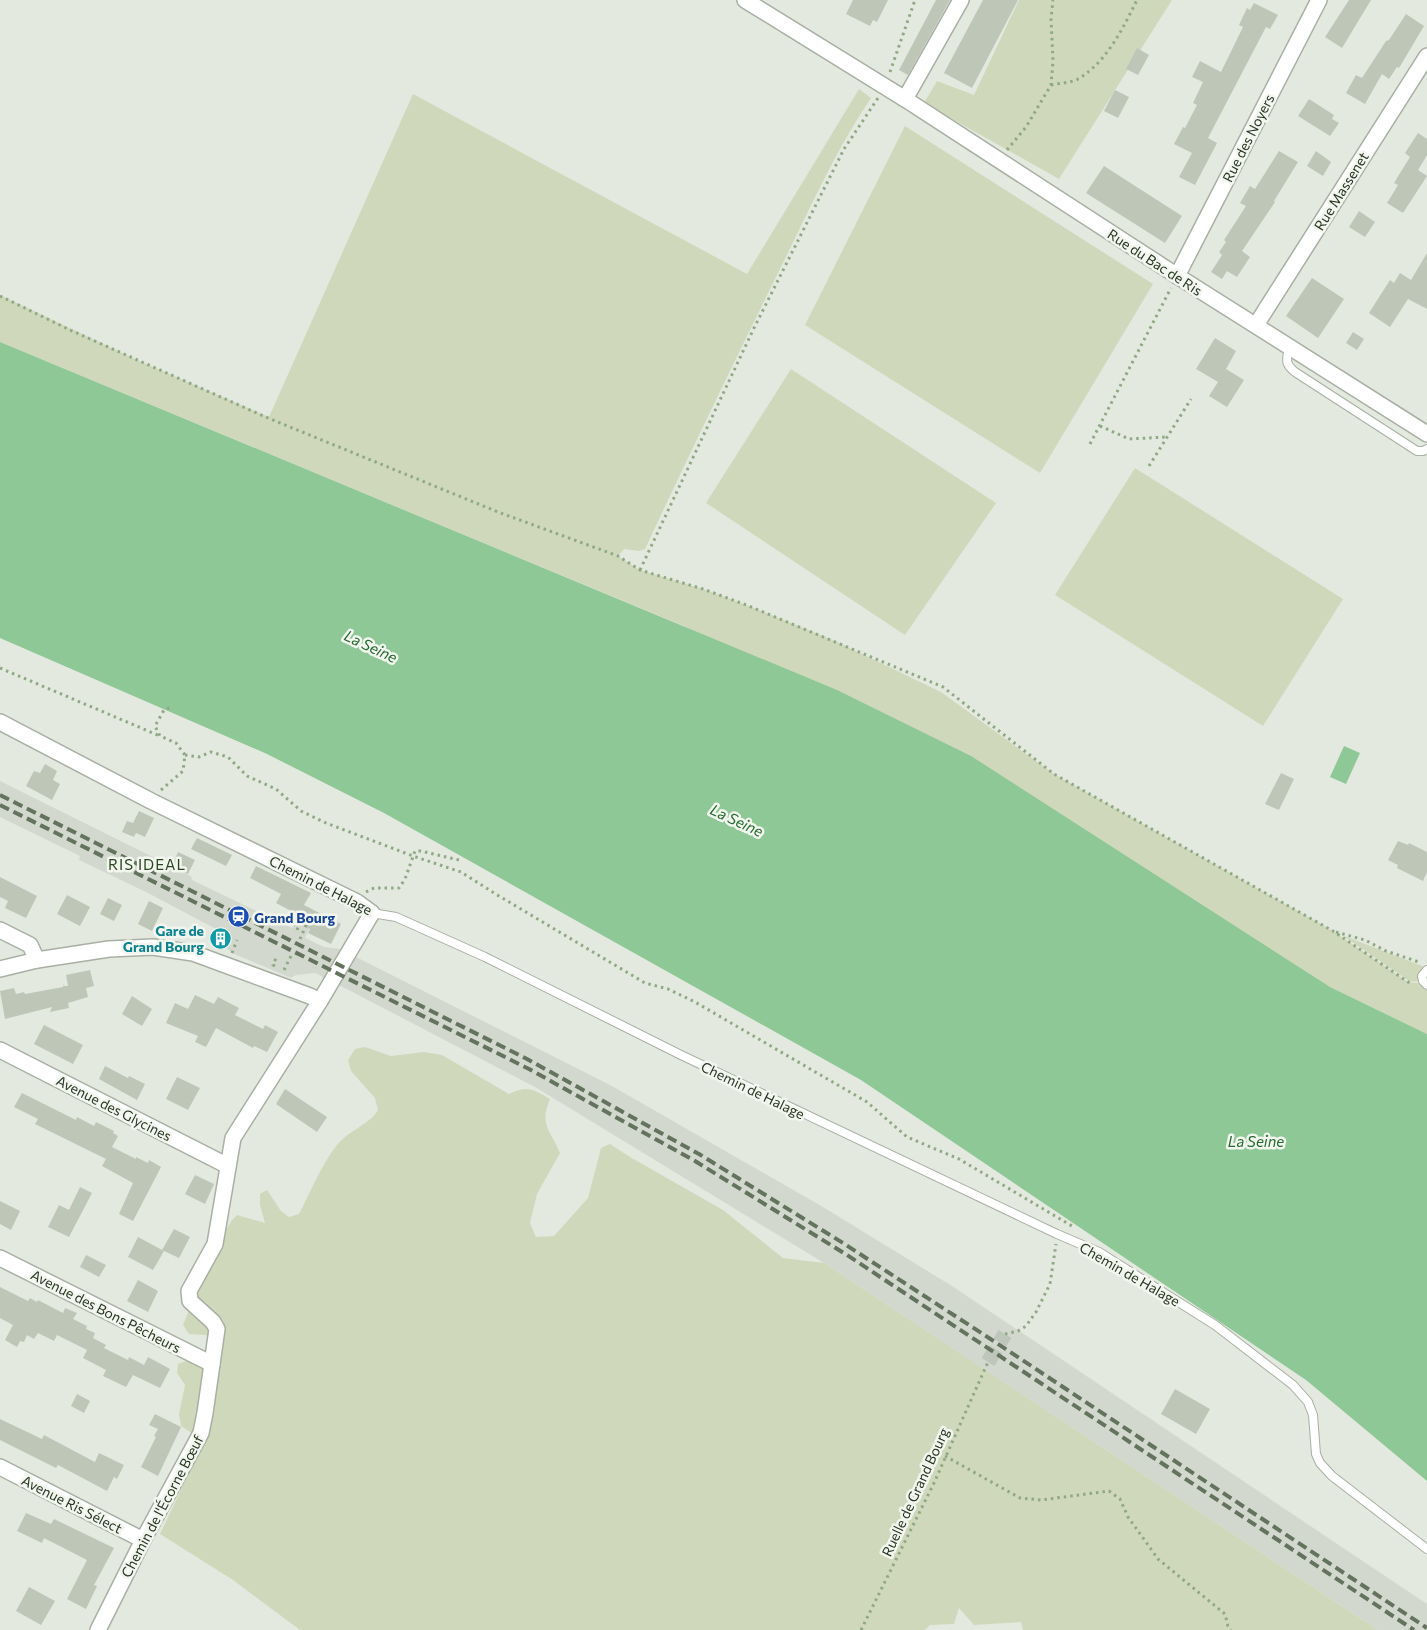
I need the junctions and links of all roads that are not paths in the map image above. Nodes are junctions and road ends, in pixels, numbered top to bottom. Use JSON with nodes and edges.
{"nodes":[{"id":1,"x":745,"y":0,"type":"edge"},
{"id":2,"x":961,"y":0,"type":"edge"},
{"id":3,"x":1319,"y":0,"type":"edge"},
{"id":4,"x":1427,"y":56,"type":"edge"},
{"id":5,"x":906,"y":98,"type":"junction"},
{"id":6,"x":1177,"y":276,"type":"junction"},
{"id":7,"x":1256,"y":326,"type":"junction"},
{"id":8,"x":1289,"y":346,"type":"junction"},
{"id":9,"x":1427,"y":434,"type":"edge"},
{"id":10,"x":1427,"y":449,"type":"edge"},
{"id":11,"x":0,"y":722,"type":"edge"},
{"id":12,"x":372,"y":913,"type":"junction"},
{"id":13,"x":0,"y":930,"type":"edge"},
{"id":14,"x":37,"y":960,"type":"junction"},
{"id":15,"x":1424,"y":967,"type":"edge"},
{"id":16,"x":0,"y":969,"type":"edge"},
{"id":17,"x":1427,"y":985,"type":"edge"},
{"id":18,"x":320,"y":1001,"type":"junction"},
{"id":19,"x":0,"y":1050,"type":"edge"},
{"id":20,"x":228,"y":1166,"type":"junction"},
{"id":21,"x":0,"y":1258,"type":"edge"},
{"id":22,"x":212,"y":1364,"type":"junction"},
{"id":23,"x":0,"y":1467,"type":"edge"},
{"id":24,"x":143,"y":1540,"type":"junction"},
{"id":25,"x":1427,"y":1549,"type":"edge"},
{"id":26,"x":98,"y":1630,"type":"edge"}],
"edges":[{"from":1,"to":5,"type":"street","name":"Rue du Bac de Ris"},
{"from":2,"to":5,"type":"street"},
{"from":3,"to":6,"type":"street","name":"Rue des Noyers"},
{"from":4,"to":7,"type":"street","name":"Rue Massenet"},
{"from":5,"to":6,"type":"street","name":"Rue du Bac de Ris"},
{"from":6,"to":7,"type":"street","name":"Rue du Bac de Ris"},
{"from":7,"to":8,"type":"street","name":"Rue du Bac de Ris"},
{"from":8,"to":9,"type":"street","name":"Rue du Bac de Ris"},
{"from":8,"to":10,"type":"lane"},
{"from":11,"to":12,"type":"street","name":"Chemin de Halage"},
{"from":12,"to":18,"type":"street","name":"Chemin de l'Écorne Bœuf"},
{"from":12,"to":25,"type":"lane","name":"Chemin de Halage"},
{"from":13,"to":14,"type":"street"},
{"from":14,"to":16,"type":"street"},
{"from":14,"to":18,"type":"street"},
{"from":15,"to":17,"type":"lane"},
{"from":18,"to":20,"type":"street","name":"Chemin de l'Écorne Bœuf"},
{"from":19,"to":20,"type":"street","name":"Avenue des Glycines"},
{"from":20,"to":22,"type":"street","name":"Chemin de l'Écorne Bœuf"},
{"from":21,"to":22,"type":"street","name":"Avenue des Bons Pêcheurs"},
{"from":22,"to":24,"type":"street","name":"Chemin de l'Écorne Bœuf"},
{"from":23,"to":24,"type":"street","name":"Avenue Ris Sélect"},
{"from":24,"to":26,"type":"street","name":"Chemin de l'Écorne Bœuf"}]}
